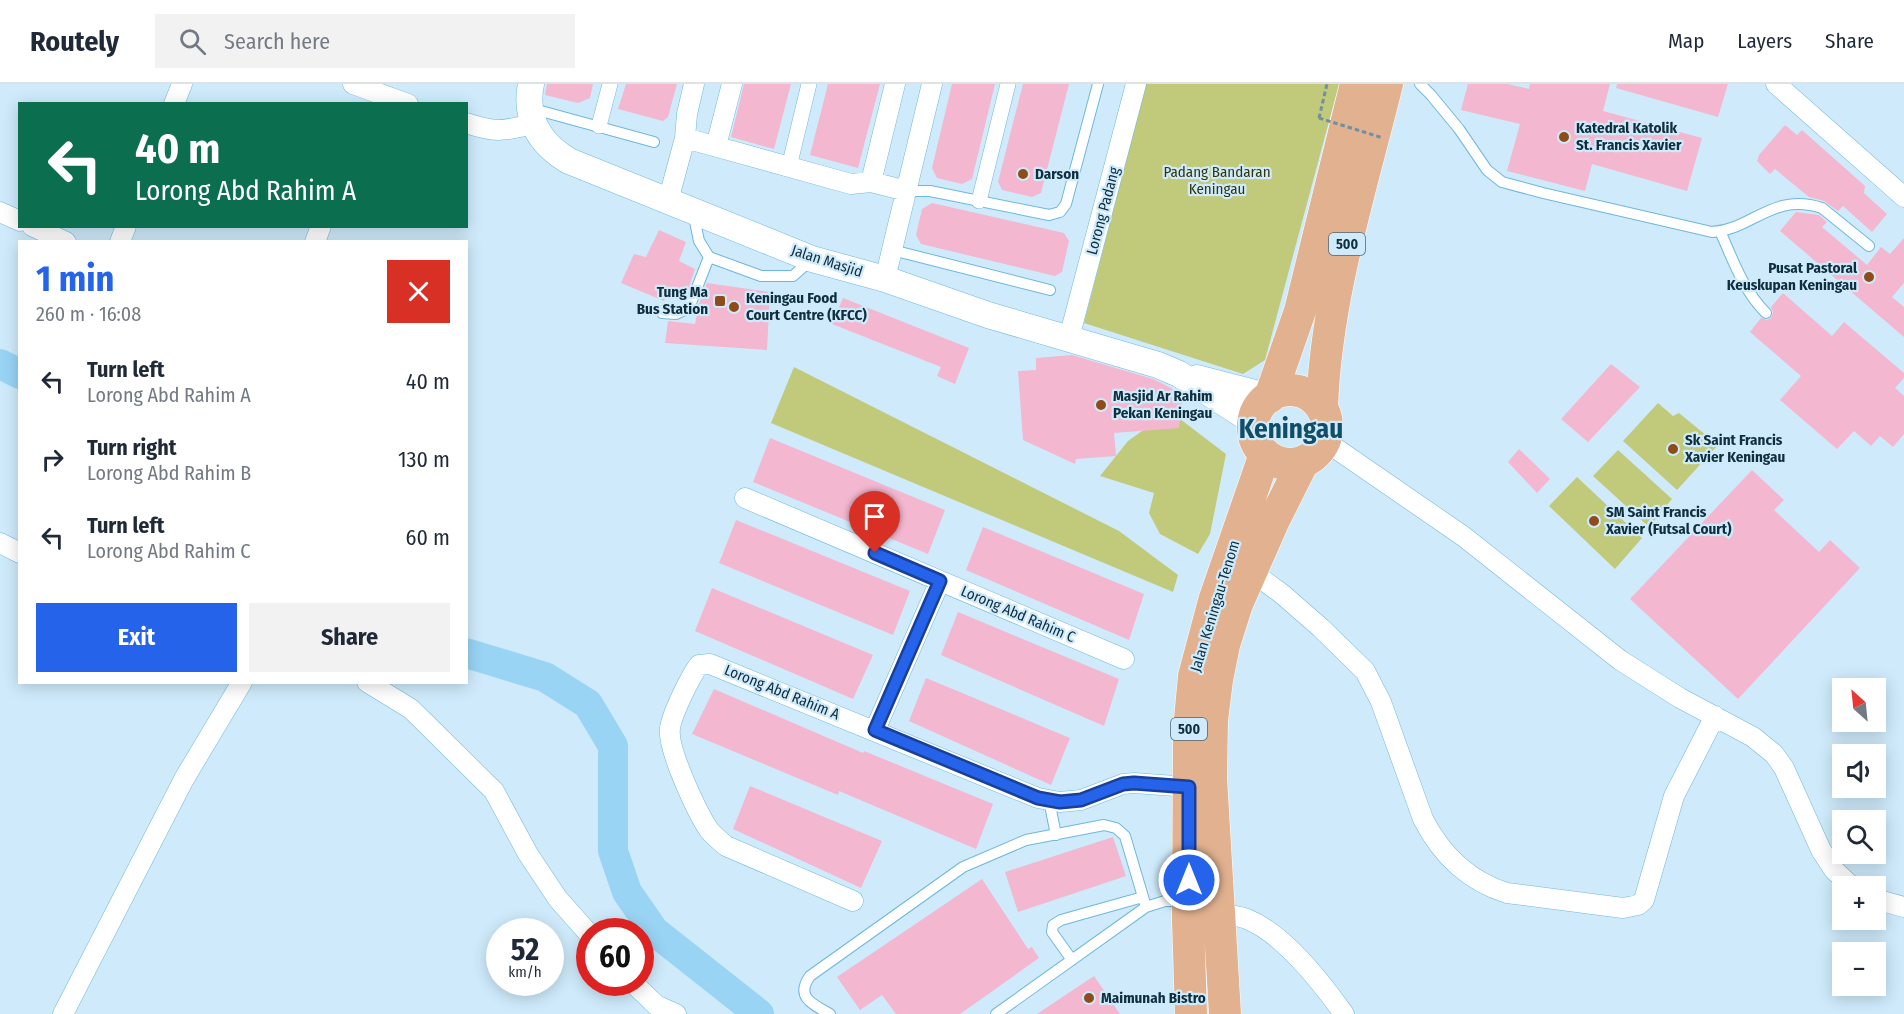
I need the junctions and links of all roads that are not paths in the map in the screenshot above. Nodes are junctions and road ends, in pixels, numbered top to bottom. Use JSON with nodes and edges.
{"nodes":[{"id":1,"x":182,"y":84,"type":"edge"},
{"id":2,"x":353,"y":84,"type":"edge"},
{"id":3,"x":610,"y":84,"type":"edge"},
{"id":4,"x":694,"y":84,"type":"edge"},
{"id":5,"x":732,"y":84,"type":"edge"},
{"id":6,"x":809,"y":84,"type":"edge"},
{"id":7,"x":895,"y":84,"type":"edge"},
{"id":8,"x":932,"y":84,"type":"edge"},
{"id":9,"x":1008,"y":84,"type":"edge"},
{"id":10,"x":1098,"y":84,"type":"edge"},
{"id":11,"x":1136,"y":84,"type":"edge"},
{"id":12,"x":1387,"y":84,"type":"edge"},
{"id":13,"x":1420,"y":84,"type":"edge"},
{"id":14,"x":1776,"y":84,"type":"edge"},
{"id":15,"x":1341,"y":87,"type":"edge"},
{"id":16,"x":374,"y":98,"type":"edge"},
{"id":17,"x":175,"y":102,"type":"edge"},
{"id":18,"x":397,"y":102,"type":"edge"},
{"id":19,"x":532,"y":105,"type":"edge"},
{"id":20,"x":468,"y":124,"type":"edge"},
{"id":21,"x":599,"y":126,"type":"junction"},
{"id":22,"x":685,"y":138,"type":"junction"},
{"id":23,"x":654,"y":142,"type":"dead end"},
{"id":24,"x":716,"y":146,"type":"junction"},
{"id":25,"x":789,"y":167,"type":"junction"},
{"id":26,"x":872,"y":182,"type":"junction"},
{"id":27,"x":907,"y":191,"type":"junction"},
{"id":28,"x":1904,"y":197,"type":"edge"},
{"id":29,"x":668,"y":201,"type":"junction"},
{"id":30,"x":979,"y":201,"type":"junction"},
{"id":31,"x":692,"y":211,"type":"junction"},
{"id":32,"x":0,"y":212,"type":"edge"},
{"id":33,"x":18,"y":220,"type":"edge"},
{"id":34,"x":36,"y":228,"type":"edge"},
{"id":35,"x":1720,"y":231,"type":"junction"},
{"id":36,"x":62,"y":240,"type":"edge"},
{"id":37,"x":1869,"y":246,"type":"dead end"},
{"id":38,"x":892,"y":250,"type":"junction"},
{"id":39,"x":710,"y":257,"type":"junction"},
{"id":40,"x":812,"y":259,"type":"junction"},
{"id":41,"x":885,"y":279,"type":"junction"},
{"id":42,"x":1050,"y":290,"type":"dead end"},
{"id":43,"x":662,"y":313,"type":"dead end"},
{"id":44,"x":1766,"y":313,"type":"dead end"},
{"id":45,"x":1069,"y":338,"type":"junction"},
{"id":46,"x":1322,"y":407,"type":"junction"},
{"id":47,"x":1262,"y":409,"type":"junction"},
{"id":48,"x":1314,"y":452,"type":"junction"},
{"id":49,"x":1265,"y":454,"type":"junction"},
{"id":50,"x":745,"y":498,"type":"dead end"},
{"id":51,"x":0,"y":543,"type":"edge"},
{"id":52,"x":18,"y":552,"type":"edge"},
{"id":53,"x":1252,"y":573,"type":"junction"},
{"id":54,"x":940,"y":581,"type":"junction"},
{"id":55,"x":1124,"y":659,"type":"dead end"},
{"id":56,"x":241,"y":684,"type":"edge"},
{"id":57,"x":370,"y":684,"type":"edge"},
{"id":58,"x":1715,"y":717,"type":"junction"},
{"id":59,"x":875,"y":730,"type":"junction"},
{"id":60,"x":1189,"y":787,"type":"junction"},
{"id":61,"x":1049,"y":800,"type":"junction"},
{"id":62,"x":1056,"y":835,"type":"junction"},
{"id":63,"x":1840,"y":876,"type":"edge"},
{"id":64,"x":1189,"y":900,"type":"junction"},
{"id":65,"x":853,"y":901,"type":"dead end"},
{"id":66,"x":1145,"y":902,"type":"junction"},
{"id":67,"x":1886,"y":902,"type":"edge"},
{"id":68,"x":1904,"y":907,"type":"edge"},
{"id":69,"x":1220,"y":913,"type":"junction"},
{"id":70,"x":576,"y":919,"type":"edge"},
{"id":71,"x":1071,"y":960,"type":"junction"},
{"id":72,"x":647,"y":996,"type":"edge"},
{"id":73,"x":63,"y":1014,"type":"edge"},
{"id":74,"x":676,"y":1014,"type":"edge"},
{"id":75,"x":830,"y":1014,"type":"edge"},
{"id":76,"x":996,"y":1014,"type":"edge"},
{"id":77,"x":1191,"y":1014,"type":"edge"},
{"id":78,"x":1225,"y":1014,"type":"edge"},
{"id":79,"x":1344,"y":1014,"type":"edge"}],
"edges":[{"from":1,"to":17,"type":"street"},
{"from":2,"to":16,"type":"street"},
{"from":3,"to":21,"type":"street"},
{"from":4,"to":22,"type":"street"},
{"from":5,"to":24,"type":"street"},
{"from":6,"to":25,"type":"street"},
{"from":7,"to":26,"type":"street"},
{"from":8,"to":27,"type":"street"},
{"from":9,"to":30,"type":"street"},
{"from":10,"to":30,"type":"lane"},
{"from":11,"to":45,"type":"street","name":"Lorong Padang"},
{"from":12,"to":46,"type":"main road","number":"500"},
{"from":13,"to":35,"type":"lane"},
{"from":14,"to":28,"type":"street"},
{"from":15,"to":47,"type":"main road","number":"500"},
{"from":16,"to":18,"type":"street"},
{"from":19,"to":20,"type":"street"},
{"from":19,"to":21,"type":"lane"},
{"from":19,"to":29,"type":"street","name":"Jalan Masjid"},
{"from":21,"to":23,"type":"lane"},
{"from":22,"to":24,"type":"street"},
{"from":22,"to":29,"type":"street"},
{"from":24,"to":25,"type":"street"},
{"from":25,"to":26,"type":"street"},
{"from":26,"to":27,"type":"street"},
{"from":27,"to":30,"type":"lane"},
{"from":27,"to":38,"type":"street"},
{"from":29,"to":31,"type":"street","name":"Jalan Masjid"},
{"from":31,"to":39,"type":"lane"},
{"from":31,"to":40,"type":"street","name":"Jalan Masjid"},
{"from":32,"to":33,"type":"street"},
{"from":34,"to":36,"type":"street"},
{"from":35,"to":37,"type":"lane"},
{"from":35,"to":44,"type":"lane"},
{"from":38,"to":41,"type":"street"},
{"from":38,"to":42,"type":"lane"},
{"from":39,"to":40,"type":"lane"},
{"from":39,"to":43,"type":"lane"},
{"from":40,"to":41,"type":"street","name":"Jalan Masjid"},
{"from":41,"to":45,"type":"street","name":"Jalan Masjid"},
{"from":45,"to":47,"type":"street","name":"Jalan Masjid"},
{"from":46,"to":47,"type":"main road"},
{"from":46,"to":48,"type":"main road","number":"500"},
{"from":47,"to":49,"type":"main road"},
{"from":48,"to":49,"type":"main road"},
{"from":48,"to":53,"type":"main road","name":"Jalan Keningau-Tenom","number":"500"},
{"from":48,"to":58,"type":"street"},
{"from":49,"to":60,"type":"main road","name":"Jalan Keningau-Tenom","number":"500"},
{"from":50,"to":54,"type":"street","name":"Lorong Abd Rahim C"},
{"from":51,"to":52,"type":"street"},
{"from":53,"to":58,"type":"street"},
{"from":53,"to":69,"type":"main road","name":"Jalan Keningau-Tenom","number":"500"},
{"from":54,"to":55,"type":"street","name":"Lorong Abd Rahim C"},
{"from":54,"to":59,"type":"street"},
{"from":56,"to":73,"type":"street"},
{"from":57,"to":70,"type":"street"},
{"from":58,"to":63,"type":"street"},
{"from":59,"to":61,"type":"street","name":"Lorong Abd Rahim A"},
{"from":59,"to":65,"type":"street","name":"Lorong Abd Rahim A"},
{"from":60,"to":61,"type":"street","name":"Lorong Abd Rahim A"},
{"from":60,"to":64,"type":"main road","name":"Jalan Keningau-Tenom","number":"500"},
{"from":61,"to":62,"type":"lane"},
{"from":62,"to":66,"type":"lane"},
{"from":62,"to":75,"type":"lane"},
{"from":64,"to":66,"type":"lane"},
{"from":64,"to":77,"type":"main road","name":"Jalan Keningau-Tenom","number":"500"},
{"from":66,"to":71,"type":"lane"},
{"from":66,"to":71,"type":"lane"},
{"from":67,"to":68,"type":"street"},
{"from":69,"to":78,"type":"main road","name":"Jalan Keningau-Tenom","number":"500"},
{"from":69,"to":79,"type":"street"},
{"from":71,"to":76,"type":"lane"},
{"from":72,"to":74,"type":"street"}]}
